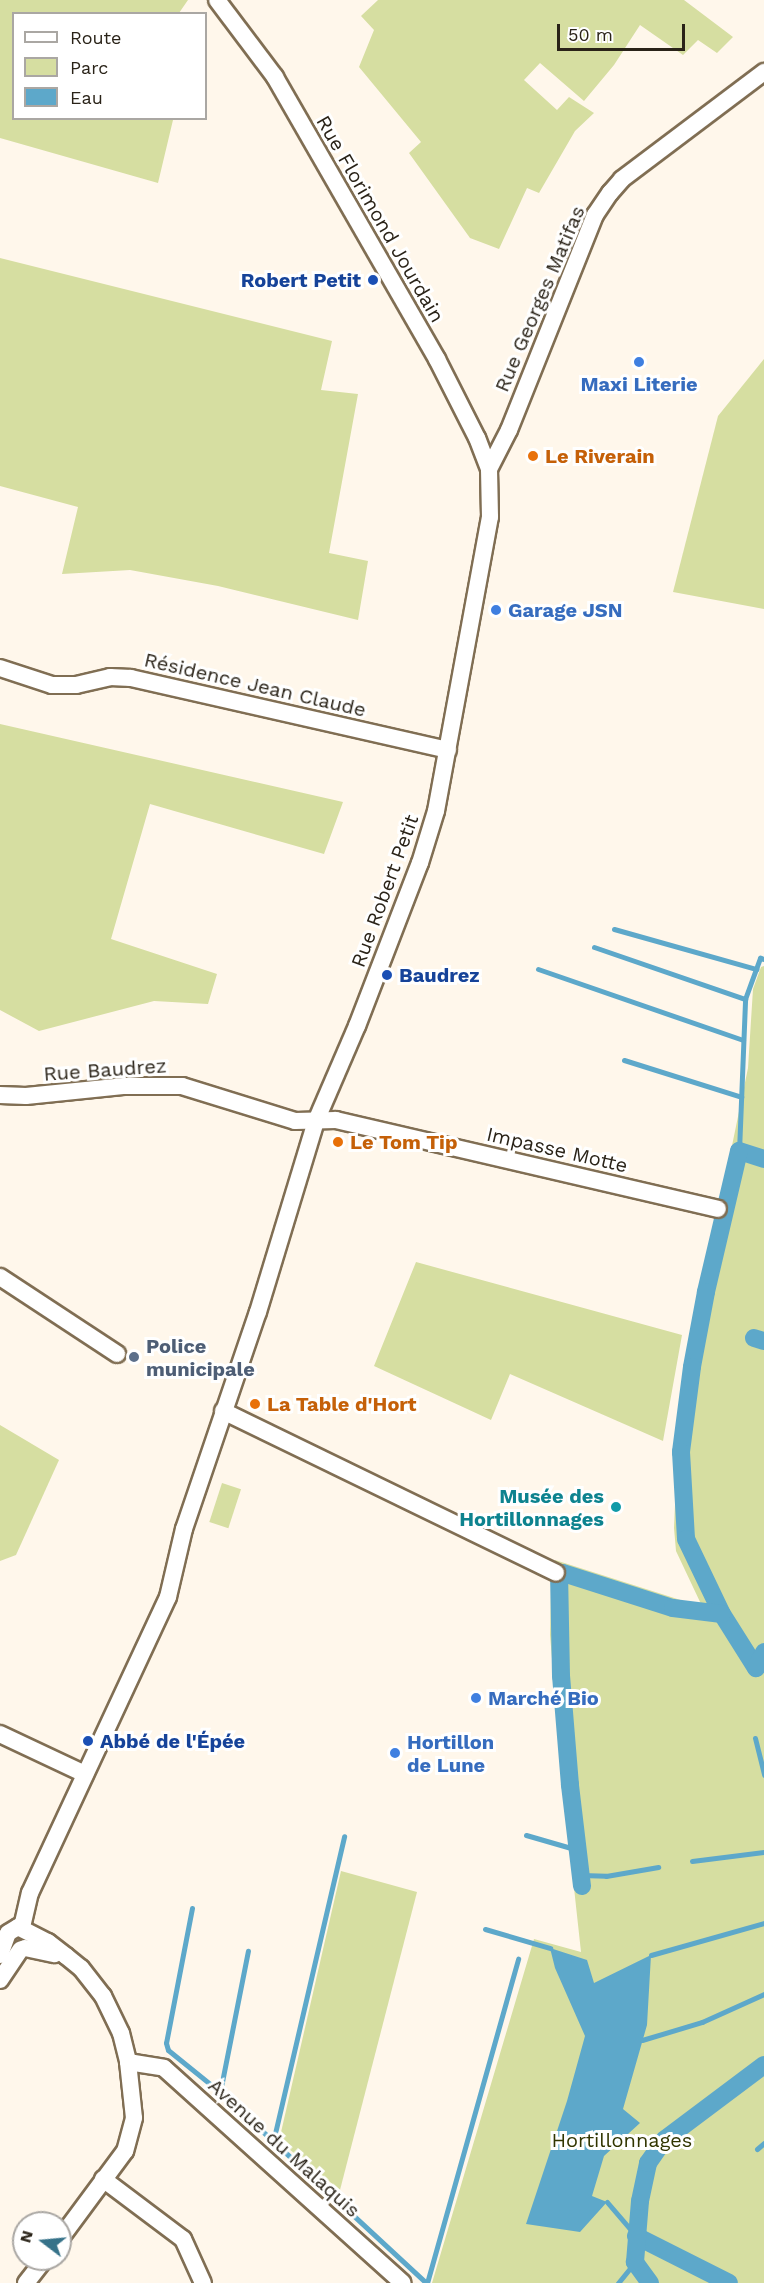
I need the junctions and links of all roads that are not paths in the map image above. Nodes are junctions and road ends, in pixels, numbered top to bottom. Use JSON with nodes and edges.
{"nodes":[{"id":1,"x":217,"y":0,"type":"edge"},
{"id":2,"x":764,"y":72,"type":"edge"},
{"id":3,"x":489,"y":469,"type":"junction"},
{"id":4,"x":0,"y":668,"type":"edge"},
{"id":5,"x":448,"y":750,"type":"junction"},
{"id":6,"x":0,"y":1095,"type":"edge"},
{"id":7,"x":316,"y":1121,"type":"junction"},
{"id":8,"x":718,"y":1209,"type":"dead end"},
{"id":9,"x":0,"y":1277,"type":"edge"},
{"id":10,"x":117,"y":1354,"type":"dead end"},
{"id":11,"x":223,"y":1411,"type":"junction"},
{"id":12,"x":556,"y":1573,"type":"dead end"},
{"id":13,"x":0,"y":1734,"type":"edge"},
{"id":14,"x":85,"y":1774,"type":"junction"},
{"id":15,"x":24,"y":1939,"type":"junction"},
{"id":16,"x":0,"y":1955,"type":"edge"},
{"id":17,"x":0,"y":1980,"type":"edge"},
{"id":18,"x":128,"y":2062,"type":"junction"},
{"id":19,"x":104,"y":2179,"type":"junction"},
{"id":20,"x":72,"y":2223,"type":"edge"},
{"id":21,"x":36,"y":2271,"type":"edge"},
{"id":22,"x":26,"y":2283,"type":"edge"},
{"id":23,"x":203,"y":2283,"type":"edge"},
{"id":24,"x":403,"y":2283,"type":"edge"}],
"edges":[{"from":1,"to":3,"type":"street","name":"Rue Florimond Jourdain"},
{"from":2,"to":3,"type":"street","name":"Rue Georges Matifas"},
{"from":3,"to":5,"type":"street","name":"Rue Robert Petit"},
{"from":4,"to":5,"type":"street","name":"Résidence Jean Claude"},
{"from":5,"to":7,"type":"street","name":"Rue Robert Petit"},
{"from":6,"to":7,"type":"street","name":"Rue Baudrez"},
{"from":7,"to":8,"type":"street","name":"Impasse Motte"},
{"from":7,"to":11,"type":"street","name":"Rue Robert Petit"},
{"from":9,"to":10,"type":"street"},
{"from":11,"to":12,"type":"street"},
{"from":11,"to":14,"type":"street","name":"Rue Robert Petit"},
{"from":13,"to":14,"type":"street"},
{"from":14,"to":15,"type":"street","name":"Rue Robert Petit"},
{"from":15,"to":16,"type":"street"},
{"from":15,"to":17,"type":"street"},
{"from":15,"to":18,"type":"street"},
{"from":18,"to":19,"type":"street"},
{"from":18,"to":24,"type":"street","name":"Avenue du Malaquis"},
{"from":19,"to":20,"type":"street"},
{"from":19,"to":23,"type":"street"},
{"from":21,"to":22,"type":"street"}]}
